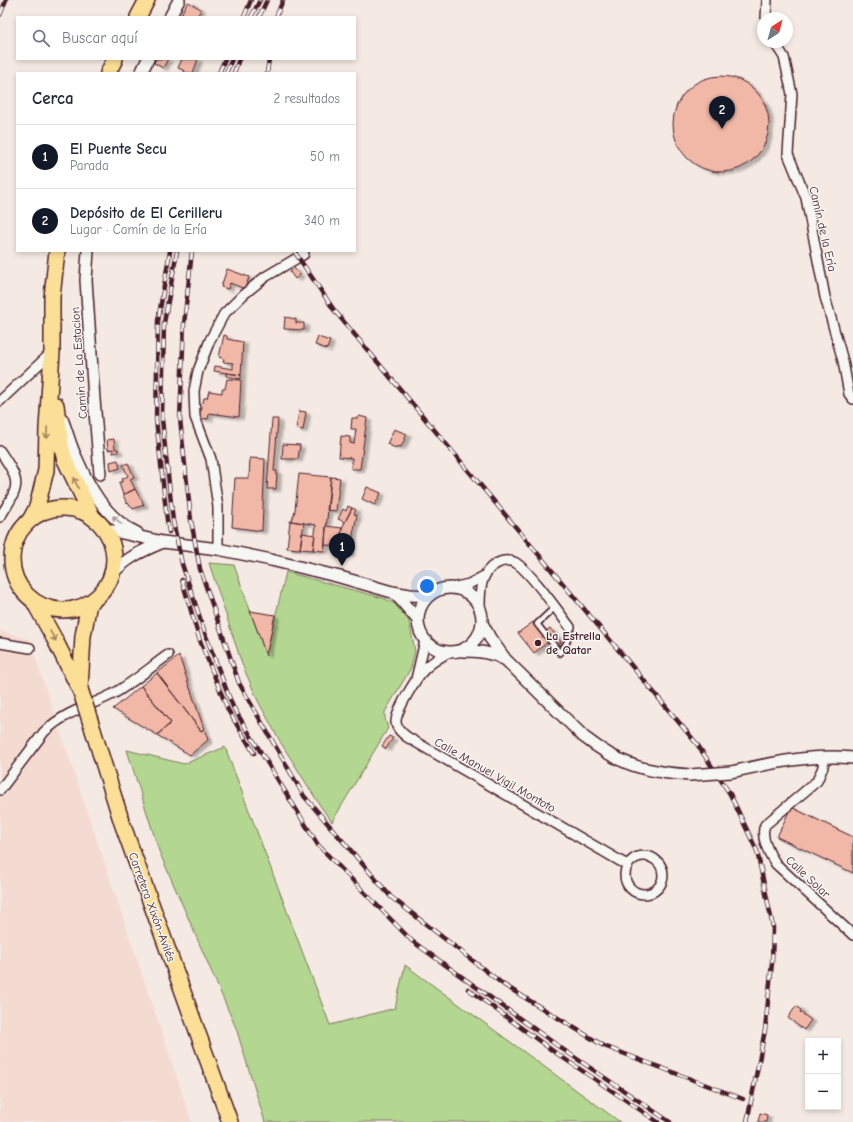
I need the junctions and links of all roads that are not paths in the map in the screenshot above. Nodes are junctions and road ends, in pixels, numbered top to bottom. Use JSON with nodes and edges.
{"nodes":[{"id":1,"x":180,"y":0,"type":"edge"},
{"id":2,"x":767,"y":0,"type":"edge"},
{"id":3,"x":146,"y":1,"type":"edge"},
{"id":4,"x":766,"y":12,"type":"edge"},
{"id":5,"x":138,"y":16,"type":"edge"},
{"id":6,"x":171,"y":16,"type":"edge"},
{"id":7,"x":778,"y":48,"type":"edge"},
{"id":8,"x":114,"y":60,"type":"edge"},
{"id":9,"x":148,"y":60,"type":"edge"},
{"id":10,"x":108,"y":72,"type":"edge"},
{"id":11,"x":142,"y":72,"type":"edge"},
{"id":12,"x":57,"y":252,"type":"edge"},
{"id":13,"x":88,"y":252,"type":"edge"},
{"id":14,"x":304,"y":254,"type":"dead end"},
{"id":15,"x":52,"y":352,"type":"junction"},
{"id":16,"x":853,"y":399,"type":"edge"},
{"id":17,"x":0,"y":401,"type":"edge"},
{"id":18,"x":56,"y":403,"type":"junction"},
{"id":19,"x":0,"y":451,"type":"edge"},
{"id":20,"x":100,"y":474,"type":"dead end"},
{"id":21,"x":0,"y":517,"type":"edge"},
{"id":22,"x":93,"y":518,"type":"junction"},
{"id":23,"x":30,"y":520,"type":"junction"},
{"id":24,"x":104,"y":530,"type":"junction"},
{"id":25,"x":150,"y":539,"type":"junction"},
{"id":26,"x":163,"y":542,"type":"junction"},
{"id":27,"x":218,"y":549,"type":"junction"},
{"id":28,"x":111,"y":575,"type":"junction"},
{"id":29,"x":484,"y":576,"type":"junction"},
{"id":30,"x":452,"y":588,"type":"junction"},
{"id":31,"x":392,"y":592,"type":"junction"},
{"id":32,"x":429,"y":596,"type":"junction"},
{"id":33,"x":34,"y":602,"type":"junction"},
{"id":34,"x":89,"y":603,"type":"junction"},
{"id":35,"x":555,"y":607,"type":"junction"},
{"id":36,"x":480,"y":610,"type":"junction"},
{"id":37,"x":417,"y":619,"type":"junction"},
{"id":38,"x":482,"y":623,"type":"junction"},
{"id":39,"x":570,"y":626,"type":"joint"},
{"id":40,"x":425,"y":641,"type":"junction"},
{"id":41,"x":0,"y":643,"type":"edge"},
{"id":42,"x":30,"y":648,"type":"dead end"},
{"id":43,"x":460,"y":651,"type":"junction"},
{"id":44,"x":447,"y":653,"type":"junction"},
{"id":45,"x":168,"y":655,"type":"dead end"},
{"id":46,"x":506,"y":660,"type":"junction"},
{"id":47,"x":415,"y":680,"type":"junction"},
{"id":48,"x":81,"y":690,"type":"junction"},
{"id":49,"x":824,"y":757,"type":"junction"},
{"id":50,"x":853,"y":758,"type":"edge"},
{"id":51,"x":0,"y":790,"type":"edge"},
{"id":52,"x":628,"y":865,"type":"junction"},
{"id":53,"x":853,"y":935,"type":"edge"},
{"id":54,"x":230,"y":1122,"type":"edge"}],
"edges":[{"from":1,"to":6,"type":"street"},
{"from":2,"to":4,"type":"street"},
{"from":3,"to":5,"type":"highway"},
{"from":7,"to":16,"type":"street","name":"Camín de la Ería"},
{"from":8,"to":10,"type":"highway"},
{"from":9,"to":11,"type":"street"},
{"from":12,"to":15,"type":"highway"},
{"from":13,"to":20,"type":"street","name":"Camín de La Estacion"},
{"from":14,"to":27,"type":"street"},
{"from":15,"to":17,"type":"street"},
{"from":15,"to":18,"type":"highway"},
{"from":15,"to":23,"type":"highway","one_way":true},
{"from":22,"to":18,"type":"highway","one_way":true},
{"from":25,"to":18,"type":"street","one_way":true},
{"from":19,"to":21,"type":"street"},
{"from":22,"to":23,"type":"highway"},
{"from":22,"to":24,"type":"highway"},
{"from":23,"to":33,"type":"highway"},
{"from":24,"to":25,"type":"street"},
{"from":24,"to":28,"type":"highway"},
{"from":25,"to":26,"type":"street"},
{"from":26,"to":27,"type":"street"},
{"from":26,"to":28,"type":"street"},
{"from":27,"to":31,"type":"street"},
{"from":28,"to":34,"type":"highway"},
{"from":29,"to":30,"type":"street"},
{"from":29,"to":35,"type":"street"},
{"from":29,"to":36,"type":"street"},
{"from":30,"to":32,"type":"street"},
{"from":30,"to":36,"type":"street"},
{"from":31,"to":32,"type":"street"},
{"from":31,"to":37,"type":"street"},
{"from":32,"to":37,"type":"street"},
{"from":33,"to":34,"type":"highway"},
{"from":33,"to":48,"type":"highway","name":"Carretera Xixón-Avilés","one_way":true},
{"from":34,"to":48,"type":"highway","name":"Carretera Xixón-Avilés"},
{"from":35,"to":39,"type":"street"},
{"from":35,"to":39,"type":"lane"},
{"from":36,"to":38,"type":"street"},
{"from":37,"to":40,"type":"street"},
{"from":38,"to":43,"type":"street"},
{"from":38,"to":46,"type":"street"},
{"from":40,"to":44,"type":"street"},
{"from":40,"to":47,"type":"street","name":"Calle Manuel Vigil Montoto"},
{"from":41,"to":42,"type":"street"},
{"from":43,"to":44,"type":"street"},
{"from":43,"to":46,"type":"street"},
{"from":44,"to":47,"type":"street","name":"Calle Manuel Vigil Montoto"},
{"from":45,"to":51,"type":"street"},
{"from":46,"to":49,"type":"street","bridge":true},
{"from":47,"to":52,"type":"street","name":"Calle Manuel Vigil Montoto"},
{"from":48,"to":54,"type":"highway","name":"Carretera Xixón-Avilés","bridge":true},
{"from":49,"to":50,"type":"street"},
{"from":49,"to":53,"type":"street","name":"Calle Solar"},
{"from":52,"to":52,"type":"street"}]}
